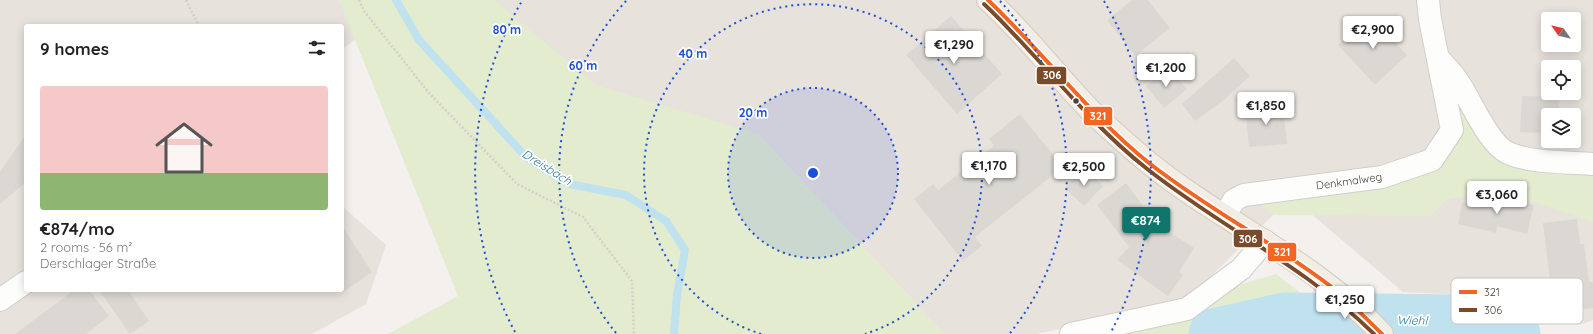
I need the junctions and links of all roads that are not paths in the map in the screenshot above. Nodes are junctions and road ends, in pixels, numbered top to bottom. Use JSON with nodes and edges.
{"nodes":[{"id":1,"x":988,"y":0,"type":"edge"},
{"id":2,"x":1428,"y":0,"type":"edge"},
{"id":3,"x":1438,"y":59,"type":"junction"},
{"id":4,"x":1593,"y":164,"type":"edge"},
{"id":5,"x":1224,"y":215,"type":"junction"},
{"id":6,"x":1265,"y":241,"type":"junction"},
{"id":7,"x":24,"y":283,"type":"edge"},
{"id":8,"x":0,"y":300,"type":"edge"},
{"id":9,"x":1071,"y":334,"type":"edge"},
{"id":10,"x":1382,"y":334,"type":"edge"}],
"edges":[{"from":1,"to":5,"type":"main road"},
{"from":2,"to":3,"type":"street","name":"Denkmalweg"},
{"from":3,"to":4,"type":"street"},
{"from":3,"to":5,"type":"street","name":"Denkmalweg"},
{"from":5,"to":6,"type":"main road"},
{"from":6,"to":9,"type":"street"},
{"from":6,"to":10,"type":"main road"},
{"from":7,"to":8,"type":"street"}]}
